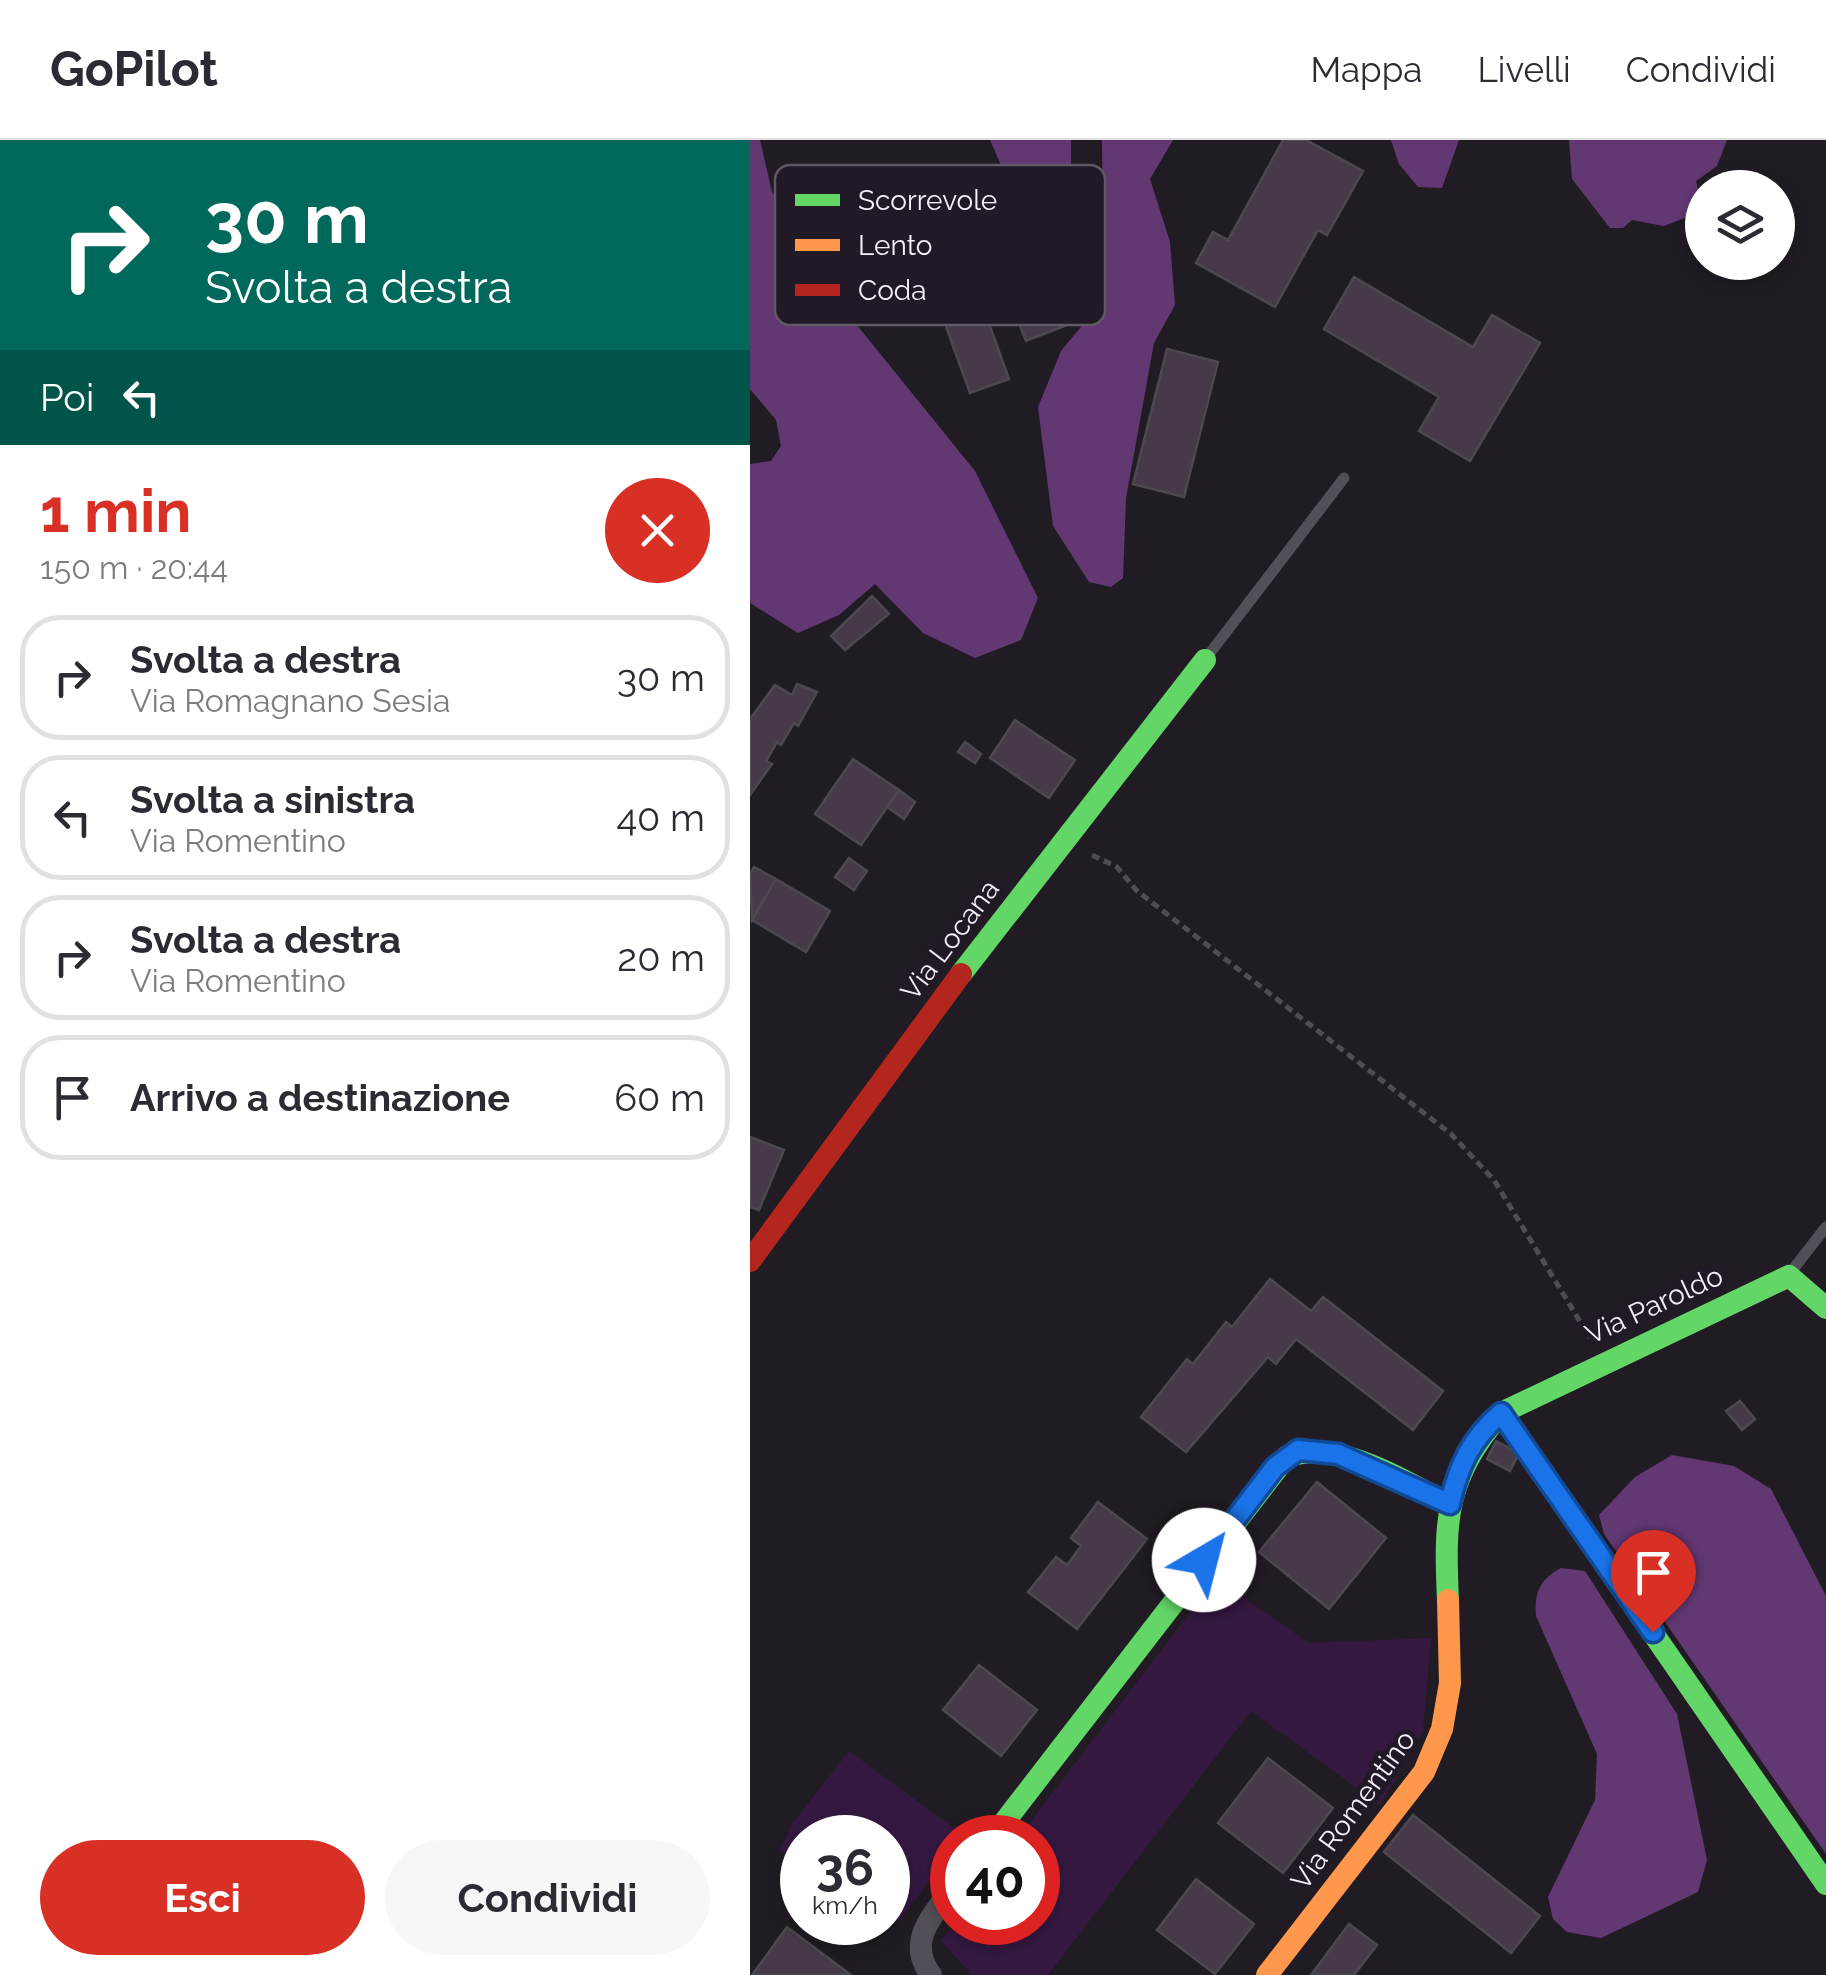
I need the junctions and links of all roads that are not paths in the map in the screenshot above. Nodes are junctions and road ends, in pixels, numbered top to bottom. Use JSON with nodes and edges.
{"nodes":[{"id":1,"x":1344,"y":478,"type":"dead end"},
{"id":2,"x":1205,"y":660,"type":"joint"},
{"id":3,"x":1826,"y":1226,"type":"edge"},
{"id":4,"x":750,"y":1261,"type":"edge"},
{"id":5,"x":1789,"y":1276,"type":"junction"},
{"id":6,"x":1826,"y":1308,"type":"edge"},
{"id":7,"x":1501,"y":1413,"type":"junction"},
{"id":8,"x":1450,"y":1504,"type":"junction"},
{"id":9,"x":1010,"y":1815,"type":"edge"},
{"id":10,"x":1826,"y":1884,"type":"edge"},
{"id":11,"x":930,"y":1924,"type":"edge"},
{"id":12,"x":931,"y":1975,"type":"edge"},
{"id":13,"x":1266,"y":1975,"type":"edge"}],
"edges":[{"from":1,"to":2,"type":"lane"},
{"from":2,"to":4,"type":"street","name":"Via Locana"},
{"from":3,"to":5,"type":"lane"},
{"from":5,"to":6,"type":"street"},
{"from":5,"to":7,"type":"street","name":"Via Paroldo"},
{"from":7,"to":8,"type":"street","name":"Via Romentino"},
{"from":7,"to":10,"type":"street"},
{"from":8,"to":9,"type":"street"},
{"from":8,"to":13,"type":"street","name":"Via Romentino"},
{"from":11,"to":12,"type":"street"}]}
